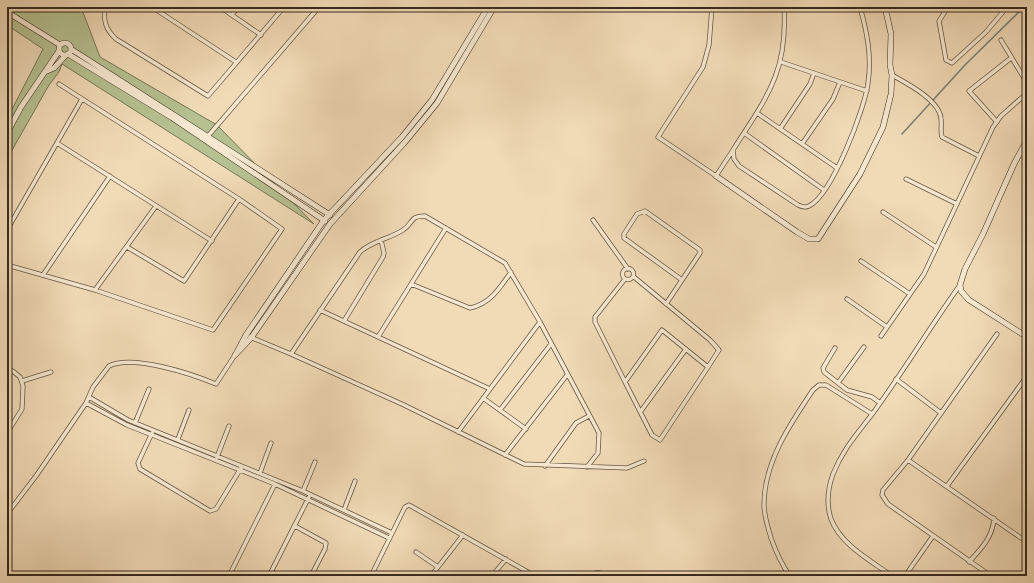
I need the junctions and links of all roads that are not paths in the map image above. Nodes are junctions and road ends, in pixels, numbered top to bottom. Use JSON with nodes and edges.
{"nodes":[{"id":1,"x":105,"y":7,"type":"edge"},
{"id":2,"x":156,"y":7,"type":"edge"},
{"id":3,"x":220,"y":7,"type":"edge"},
{"id":4,"x":238,"y":7,"type":"edge"},
{"id":5,"x":284,"y":7,"type":"edge"},
{"id":6,"x":319,"y":7,"type":"edge"},
{"id":7,"x":488,"y":7,"type":"edge"},
{"id":8,"x":494,"y":7,"type":"edge"},
{"id":9,"x":712,"y":7,"type":"edge"},
{"id":10,"x":784,"y":7,"type":"edge"},
{"id":11,"x":860,"y":7,"type":"edge"},
{"id":12,"x":885,"y":7,"type":"edge"},
{"id":13,"x":948,"y":7,"type":"edge"},
{"id":14,"x":1007,"y":7,"type":"edge"},
{"id":15,"x":7,"y":12,"type":"edge"},
{"id":16,"x":232,"y":15,"type":"junction"},
{"id":17,"x":260,"y":35,"type":"junction"},
{"id":18,"x":1001,"y":40,"type":"dead end"},
{"id":19,"x":60,"y":45,"type":"junction"},
{"id":20,"x":71,"y":49,"type":"junction"},
{"id":21,"x":59,"y":51,"type":"junction"},
{"id":22,"x":67,"y":55,"type":"junction"},
{"id":23,"x":1011,"y":58,"type":"junction"},
{"id":24,"x":236,"y":62,"type":"junction"},
{"id":25,"x":781,"y":62,"type":"junction"},
{"id":26,"x":47,"y":71,"type":"junction"},
{"id":27,"x":814,"y":73,"type":"junction"},
{"id":28,"x":892,"y":75,"type":"junction"},
{"id":29,"x":840,"y":82,"type":"junction"},
{"id":30,"x":1027,"y":83,"type":"edge"},
{"id":31,"x":59,"y":84,"type":"dead end"},
{"id":32,"x":867,"y":91,"type":"junction"},
{"id":33,"x":1027,"y":93,"type":"edge"},
{"id":34,"x":82,"y":99,"type":"junction"},
{"id":35,"x":757,"y":113,"type":"junction"},
{"id":36,"x":997,"y":122,"type":"junction"},
{"id":37,"x":780,"y":129,"type":"junction"},
{"id":38,"x":7,"y":133,"type":"edge"},
{"id":39,"x":744,"y":133,"type":"junction"},
{"id":40,"x":208,"y":136,"type":"junction"},
{"id":41,"x":1027,"y":140,"type":"edge"},
{"id":42,"x":58,"y":143,"type":"junction"},
{"id":43,"x":802,"y":144,"type":"junction"},
{"id":44,"x":733,"y":150,"type":"junction"},
{"id":45,"x":979,"y":156,"type":"junction"},
{"id":46,"x":836,"y":168,"type":"junction"},
{"id":47,"x":110,"y":176,"type":"junction"},
{"id":48,"x":716,"y":176,"type":"junction"},
{"id":49,"x":906,"y":179,"type":"dead end"},
{"id":50,"x":824,"y":190,"type":"junction"},
{"id":51,"x":239,"y":199,"type":"junction"},
{"id":52,"x":957,"y":204,"type":"junction"},
{"id":53,"x":156,"y":206,"type":"junction"},
{"id":54,"x":883,"y":212,"type":"dead end"},
{"id":55,"x":328,"y":214,"type":"junction"},
{"id":56,"x":335,"y":218,"type":"junction"},
{"id":57,"x":324,"y":220,"type":"junction"},
{"id":58,"x":593,"y":220,"type":"dead end"},
{"id":59,"x":330,"y":224,"type":"junction"},
{"id":60,"x":446,"y":228,"type":"junction"},
{"id":61,"x":7,"y":230,"type":"edge"},
{"id":62,"x":381,"y":240,"type":"junction"},
{"id":63,"x":212,"y":241,"type":"junction"},
{"id":64,"x":127,"y":247,"type":"junction"},
{"id":65,"x":936,"y":247,"type":"junction"},
{"id":66,"x":861,"y":261,"type":"dead end"},
{"id":67,"x":7,"y":264,"type":"edge"},
{"id":68,"x":628,"y":269,"type":"junction"},
{"id":69,"x":511,"y":272,"type":"junction"},
{"id":70,"x":43,"y":275,"type":"junction"},
{"id":71,"x":634,"y":277,"type":"junction"},
{"id":72,"x":625,"y":279,"type":"junction"},
{"id":73,"x":682,"y":280,"type":"junction"},
{"id":74,"x":410,"y":284,"type":"junction"},
{"id":75,"x":960,"y":285,"type":"junction"},
{"id":76,"x":94,"y":290,"type":"junction"},
{"id":77,"x":910,"y":294,"type":"junction"},
{"id":78,"x":848,"y":299,"type":"dead end"},
{"id":79,"x":666,"y":304,"type":"junction"},
{"id":80,"x":320,"y":310,"type":"junction"},
{"id":81,"x":344,"y":321,"type":"junction"},
{"id":82,"x":540,"y":322,"type":"junction"},
{"id":83,"x":887,"y":327,"type":"junction"},
{"id":84,"x":997,"y":334,"type":"dead end"},
{"id":85,"x":246,"y":335,"type":"junction"},
{"id":86,"x":881,"y":336,"type":"dead end"},
{"id":87,"x":378,"y":337,"type":"junction"},
{"id":88,"x":1027,"y":337,"type":"edge"},
{"id":89,"x":251,"y":338,"type":"junction"},
{"id":90,"x":551,"y":344,"type":"junction"},
{"id":91,"x":864,"y":347,"type":"dead end"},
{"id":92,"x":835,"y":348,"type":"dead end"},
{"id":93,"x":686,"y":349,"type":"junction"},
{"id":94,"x":291,"y":354,"type":"junction"},
{"id":95,"x":235,"y":355,"type":"junction"},
{"id":96,"x":708,"y":367,"type":"junction"},
{"id":97,"x":7,"y":368,"type":"edge"},
{"id":98,"x":51,"y":372,"type":"dead end"},
{"id":99,"x":567,"y":375,"type":"junction"},
{"id":100,"x":1027,"y":376,"type":"edge"},
{"id":101,"x":896,"y":379,"type":"junction"},
{"id":102,"x":22,"y":381,"type":"junction"},
{"id":103,"x":625,"y":382,"type":"junction"},
{"id":104,"x":838,"y":383,"type":"junction"},
{"id":105,"x":490,"y":388,"type":"junction"},
{"id":106,"x":149,"y":389,"type":"dead end"},
{"id":107,"x":89,"y":397,"type":"junction"},
{"id":108,"x":483,"y":398,"type":"junction"},
{"id":109,"x":86,"y":403,"type":"junction"},
{"id":110,"x":880,"y":403,"type":"junction"},
{"id":111,"x":189,"y":410,"type":"dead end"},
{"id":112,"x":500,"y":410,"type":"junction"},
{"id":113,"x":641,"y":411,"type":"junction"},
{"id":114,"x":941,"y":413,"type":"junction"},
{"id":115,"x":872,"y":414,"type":"junction"},
{"id":116,"x":589,"y":416,"type":"junction"},
{"id":117,"x":135,"y":423,"type":"junction"},
{"id":118,"x":229,"y":426,"type":"dead end"},
{"id":119,"x":526,"y":429,"type":"junction"},
{"id":120,"x":154,"y":430,"type":"junction"},
{"id":121,"x":458,"y":432,"type":"junction"},
{"id":122,"x":7,"y":433,"type":"edge"},
{"id":123,"x":152,"y":435,"type":"junction"},
{"id":124,"x":178,"y":439,"type":"junction"},
{"id":125,"x":271,"y":443,"type":"dead end"},
{"id":126,"x":218,"y":455,"type":"junction"},
{"id":127,"x":505,"y":455,"type":"junction"},
{"id":128,"x":216,"y":460,"type":"junction"},
{"id":129,"x":908,"y":460,"type":"junction"},
{"id":130,"x":644,"y":461,"type":"dead end"},
{"id":131,"x":315,"y":462,"type":"dead end"},
{"id":132,"x":242,"y":465,"type":"junction"},
{"id":133,"x":545,"y":466,"type":"junction"},
{"id":134,"x":588,"y":467,"type":"junction"},
{"id":135,"x":240,"y":470,"type":"junction"},
{"id":136,"x":260,"y":473,"type":"junction"},
{"id":137,"x":276,"y":480,"type":"junction"},
{"id":138,"x":355,"y":481,"type":"dead end"},
{"id":139,"x":274,"y":484,"type":"junction"},
{"id":140,"x":947,"y":486,"type":"junction"},
{"id":141,"x":303,"y":491,"type":"junction"},
{"id":142,"x":310,"y":495,"type":"junction"},
{"id":143,"x":308,"y":499,"type":"junction"},
{"id":144,"x":344,"y":510,"type":"junction"},
{"id":145,"x":7,"y":514,"type":"edge"},
{"id":146,"x":994,"y":518,"type":"junction"},
{"id":147,"x":295,"y":526,"type":"junction"},
{"id":148,"x":392,"y":533,"type":"junction"},
{"id":149,"x":463,"y":535,"type":"junction"},
{"id":150,"x":933,"y":536,"type":"junction"},
{"id":151,"x":389,"y":538,"type":"junction"},
{"id":152,"x":1021,"y":538,"type":"dead end"},
{"id":153,"x":416,"y":552,"type":"dead end"},
{"id":154,"x":506,"y":559,"type":"junction"},
{"id":155,"x":969,"y":562,"type":"junction"},
{"id":156,"x":438,"y":567,"type":"junction"},
{"id":157,"x":229,"y":576,"type":"edge"},
{"id":158,"x":269,"y":576,"type":"edge"},
{"id":159,"x":311,"y":576,"type":"edge"},
{"id":160,"x":371,"y":576,"type":"edge"},
{"id":161,"x":431,"y":576,"type":"edge"},
{"id":162,"x":492,"y":576,"type":"edge"},
{"id":163,"x":535,"y":576,"type":"edge"},
{"id":164,"x":595,"y":576,"type":"edge"},
{"id":165,"x":609,"y":576,"type":"edge"},
{"id":166,"x":790,"y":576,"type":"edge"},
{"id":167,"x":892,"y":576,"type":"edge"},
{"id":168,"x":905,"y":576,"type":"edge"},
{"id":169,"x":990,"y":576,"type":"edge"}],
"edges":[{"from":1,"to":24,"type":"street"},
{"from":2,"to":24,"type":"street"},
{"from":3,"to":16,"type":"street"},
{"from":4,"to":16,"type":"street"},
{"from":5,"to":17,"type":"street"},
{"from":6,"to":40,"type":"street"},
{"from":7,"to":55,"type":"street"},
{"from":8,"to":56,"type":"street"},
{"from":9,"to":48,"type":"street"},
{"from":10,"to":25,"type":"street"},
{"from":11,"to":32,"type":"street"},
{"from":12,"to":28,"type":"street"},
{"from":13,"to":14,"type":"street"},
{"from":15,"to":19,"type":"street"},
{"from":16,"to":17,"type":"street"},
{"from":17,"to":24,"type":"street"},
{"from":18,"to":23,"type":"street"},
{"from":19,"to":20,"type":"street"},
{"from":19,"to":21,"type":"street"},
{"from":20,"to":22,"type":"street"},
{"from":20,"to":40,"type":"street"},
{"from":21,"to":22,"type":"street"},
{"from":21,"to":26,"type":"street"},
{"from":22,"to":26,"type":"street"},
{"from":22,"to":57,"type":"street"},
{"from":23,"to":30,"type":"street"},
{"from":23,"to":36,"type":"street"},
{"from":25,"to":27,"type":"street"},
{"from":25,"to":35,"type":"street"},
{"from":26,"to":38,"type":"street"},
{"from":27,"to":29,"type":"street"},
{"from":27,"to":37,"type":"street"},
{"from":28,"to":45,"type":"street"},
{"from":28,"to":48,"type":"street"},
{"from":29,"to":32,"type":"street"},
{"from":29,"to":43,"type":"street"},
{"from":31,"to":34,"type":"street"},
{"from":32,"to":46,"type":"street"},
{"from":33,"to":36,"type":"street"},
{"from":34,"to":42,"type":"street"},
{"from":34,"to":51,"type":"street"},
{"from":35,"to":37,"type":"street"},
{"from":35,"to":39,"type":"street"},
{"from":36,"to":45,"type":"street"},
{"from":37,"to":43,"type":"street"},
{"from":39,"to":44,"type":"street"},
{"from":39,"to":50,"type":"street"},
{"from":40,"to":55,"type":"street"},
{"from":41,"to":75,"type":"street"},
{"from":42,"to":47,"type":"street"},
{"from":42,"to":61,"type":"street"},
{"from":43,"to":46,"type":"street"},
{"from":44,"to":48,"type":"street"},
{"from":44,"to":50,"type":"street"},
{"from":45,"to":52,"type":"street"},
{"from":46,"to":50,"type":"street"},
{"from":47,"to":53,"type":"street"},
{"from":47,"to":70,"type":"street"},
{"from":49,"to":52,"type":"street"},
{"from":51,"to":63,"type":"street"},
{"from":51,"to":76,"type":"street"},
{"from":52,"to":65,"type":"street"},
{"from":53,"to":63,"type":"street"},
{"from":53,"to":64,"type":"street"},
{"from":54,"to":65,"type":"street"},
{"from":55,"to":56,"type":"street"},
{"from":55,"to":57,"type":"street"},
{"from":56,"to":59,"type":"street"},
{"from":57,"to":59,"type":"street"},
{"from":57,"to":85,"type":"street"},
{"from":58,"to":68,"type":"street"},
{"from":59,"to":89,"type":"street"},
{"from":60,"to":62,"type":"street"},
{"from":60,"to":69,"type":"street"},
{"from":60,"to":74,"type":"street"},
{"from":62,"to":80,"type":"street"},
{"from":62,"to":81,"type":"street"},
{"from":63,"to":64,"type":"street"},
{"from":64,"to":76,"type":"street"},
{"from":65,"to":77,"type":"street"},
{"from":66,"to":77,"type":"street"},
{"from":67,"to":70,"type":"street"},
{"from":68,"to":71,"type":"street"},
{"from":68,"to":72,"type":"street"},
{"from":69,"to":74,"type":"street"},
{"from":69,"to":82,"type":"street"},
{"from":70,"to":76,"type":"street"},
{"from":71,"to":72,"type":"street"},
{"from":71,"to":79,"type":"street"},
{"from":72,"to":103,"type":"street"},
{"from":73,"to":73,"type":"street"},
{"from":73,"to":79,"type":"street"},
{"from":74,"to":87,"type":"street"},
{"from":75,"to":88,"type":"street"},
{"from":75,"to":101,"type":"street"},
{"from":77,"to":83,"type":"street"},
{"from":78,"to":83,"type":"street"},
{"from":79,"to":96,"type":"street"},
{"from":80,"to":81,"type":"street"},
{"from":80,"to":94,"type":"street"},
{"from":81,"to":87,"type":"street"},
{"from":82,"to":90,"type":"street"},
{"from":82,"to":105,"type":"street"},
{"from":83,"to":86,"type":"street"},
{"from":84,"to":114,"type":"street"},
{"from":85,"to":89,"type":"street"},
{"from":85,"to":95,"type":"street"},
{"from":87,"to":105,"type":"street"},
{"from":89,"to":94,"type":"street"},
{"from":89,"to":95,"type":"street"},
{"from":90,"to":99,"type":"street"},
{"from":90,"to":112,"type":"street"},
{"from":91,"to":104,"type":"street"},
{"from":92,"to":104,"type":"street"},
{"from":93,"to":96,"type":"street"},
{"from":93,"to":103,"type":"street"},
{"from":93,"to":113,"type":"street"},
{"from":94,"to":121,"type":"street"},
{"from":95,"to":107,"type":"street"},
{"from":96,"to":113,"type":"street"},
{"from":97,"to":102,"type":"street"},
{"from":98,"to":102,"type":"street"},
{"from":99,"to":116,"type":"street"},
{"from":99,"to":119,"type":"street"},
{"from":100,"to":140,"type":"street"},
{"from":101,"to":110,"type":"street"},
{"from":101,"to":114,"type":"street"},
{"from":102,"to":122,"type":"street"},
{"from":103,"to":113,"type":"street"},
{"from":104,"to":110,"type":"street"},
{"from":105,"to":108,"type":"street"},
{"from":106,"to":117,"type":"street"},
{"from":107,"to":109,"type":"street"},
{"from":107,"to":117,"type":"street"},
{"from":108,"to":112,"type":"street"},
{"from":108,"to":121,"type":"street"},
{"from":109,"to":123,"type":"street"},
{"from":109,"to":145,"type":"street"},
{"from":110,"to":115,"type":"street"},
{"from":111,"to":124,"type":"street"},
{"from":112,"to":119,"type":"street"},
{"from":114,"to":129,"type":"street"},
{"from":115,"to":166,"type":"street"},
{"from":115,"to":167,"type":"street"},
{"from":116,"to":133,"type":"street"},
{"from":116,"to":134,"type":"street"},
{"from":117,"to":120,"type":"street"},
{"from":118,"to":126,"type":"street"},
{"from":119,"to":127,"type":"street"},
{"from":120,"to":123,"type":"street"},
{"from":120,"to":124,"type":"street"},
{"from":121,"to":127,"type":"street"},
{"from":123,"to":128,"type":"street"},
{"from":123,"to":135,"type":"street"},
{"from":124,"to":126,"type":"street"},
{"from":125,"to":136,"type":"street"},
{"from":126,"to":128,"type":"street"},
{"from":126,"to":132,"type":"street"},
{"from":127,"to":133,"type":"street"},
{"from":128,"to":135,"type":"street"},
{"from":129,"to":140,"type":"street"},
{"from":129,"to":150,"type":"street"},
{"from":130,"to":134,"type":"street"},
{"from":131,"to":141,"type":"street"},
{"from":132,"to":135,"type":"street"},
{"from":132,"to":136,"type":"street"},
{"from":133,"to":134,"type":"street"},
{"from":135,"to":139,"type":"street"},
{"from":136,"to":137,"type":"street"},
{"from":137,"to":139,"type":"street"},
{"from":137,"to":141,"type":"street"},
{"from":138,"to":144,"type":"street"},
{"from":139,"to":143,"type":"street"},
{"from":139,"to":157,"type":"street"},
{"from":140,"to":146,"type":"street"},
{"from":141,"to":142,"type":"street"},
{"from":142,"to":143,"type":"street"},
{"from":142,"to":144,"type":"street"},
{"from":143,"to":147,"type":"street"},
{"from":143,"to":151,"type":"street"},
{"from":144,"to":148,"type":"street"},
{"from":146,"to":152,"type":"street"},
{"from":146,"to":155,"type":"street"},
{"from":147,"to":158,"type":"street"},
{"from":147,"to":159,"type":"street"},
{"from":148,"to":149,"type":"street"},
{"from":148,"to":151,"type":"street"},
{"from":149,"to":154,"type":"street"},
{"from":149,"to":156,"type":"street"},
{"from":150,"to":155,"type":"street"},
{"from":150,"to":168,"type":"street"},
{"from":151,"to":160,"type":"street"},
{"from":153,"to":156,"type":"street"},
{"from":154,"to":162,"type":"street"},
{"from":154,"to":163,"type":"street"},
{"from":155,"to":169,"type":"street"},
{"from":156,"to":161,"type":"street"},
{"from":164,"to":165,"type":"street"}]}
